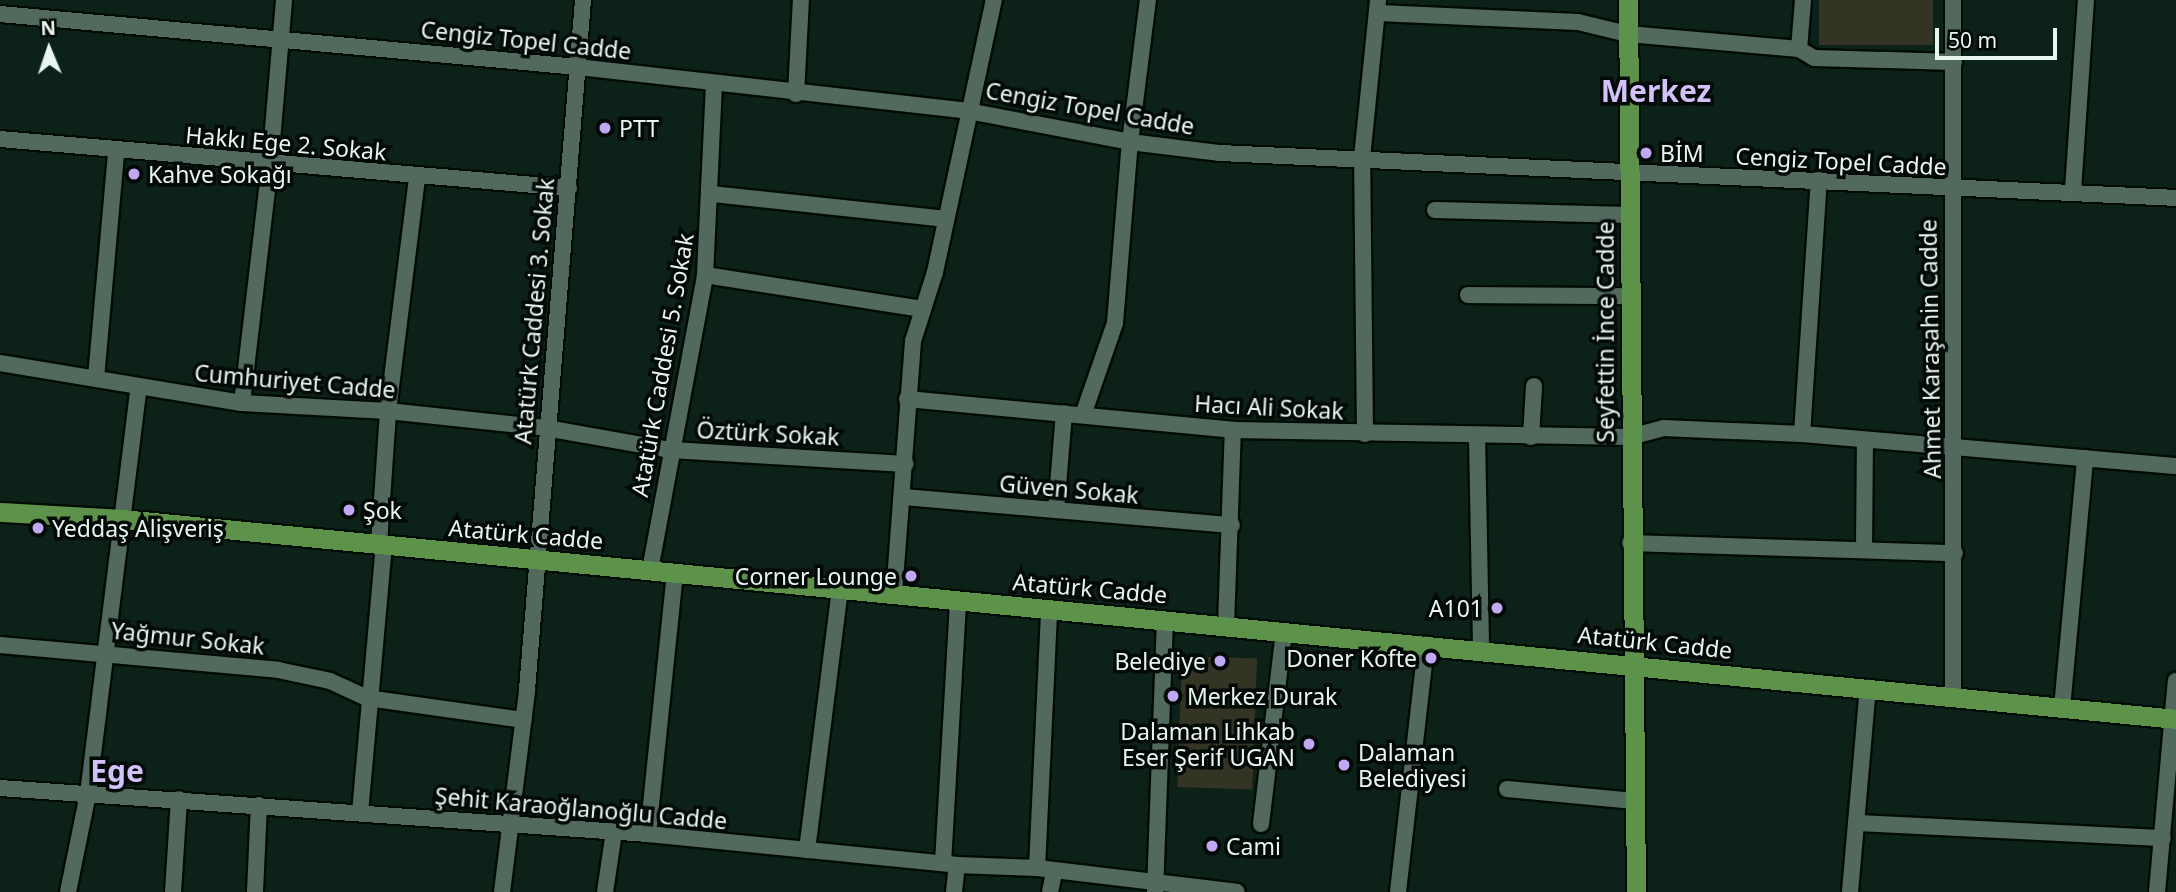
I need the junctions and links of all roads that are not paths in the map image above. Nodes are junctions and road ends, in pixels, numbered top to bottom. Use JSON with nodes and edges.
{"nodes":[{"id":1,"x":284,"y":0,"type":"edge"},
{"id":2,"x":583,"y":0,"type":"edge"},
{"id":3,"x":801,"y":0,"type":"edge"},
{"id":4,"x":994,"y":0,"type":"edge"},
{"id":5,"x":1148,"y":0,"type":"edge"},
{"id":6,"x":1628,"y":0,"type":"edge"},
{"id":7,"x":1803,"y":0,"type":"edge"},
{"id":8,"x":1953,"y":0,"type":"edge"},
{"id":9,"x":2086,"y":0,"type":"edge"},
{"id":10,"x":1378,"y":6,"type":"edge"},
{"id":11,"x":0,"y":14,"type":"edge"},
{"id":12,"x":1628,"y":34,"type":"junction"},
{"id":13,"x":280,"y":40,"type":"junction"},
{"id":14,"x":1799,"y":49,"type":"junction"},
{"id":15,"x":1954,"y":61,"type":"junction"},
{"id":16,"x":578,"y":67,"type":"junction"},
{"id":17,"x":714,"y":83,"type":"junction"},
{"id":18,"x":796,"y":94,"type":"junction"},
{"id":19,"x":968,"y":111,"type":"junction"},
{"id":20,"x":0,"y":139,"type":"edge"},
{"id":21,"x":1130,"y":142,"type":"junction"},
{"id":22,"x":116,"y":152,"type":"junction"},
{"id":23,"x":1363,"y":158,"type":"junction"},
{"id":24,"x":270,"y":164,"type":"junction"},
{"id":25,"x":1629,"y":174,"type":"junction"},
{"id":26,"x":417,"y":177,"type":"junction"},
{"id":27,"x":1819,"y":180,"type":"junction"},
{"id":28,"x":569,"y":188,"type":"junction"},
{"id":29,"x":1951,"y":190,"type":"junction"},
{"id":30,"x":2073,"y":190,"type":"junction"},
{"id":31,"x":712,"y":194,"type":"junction"},
{"id":32,"x":2176,"y":198,"type":"edge"},
{"id":33,"x":1435,"y":211,"type":"dead end"},
{"id":34,"x":1629,"y":215,"type":"junction"},
{"id":35,"x":946,"y":219,"type":"junction"},
{"id":36,"x":705,"y":275,"type":"junction"},
{"id":37,"x":1468,"y":295,"type":"dead end"},
{"id":38,"x":1629,"y":296,"type":"junction"},
{"id":39,"x":922,"y":309,"type":"junction"},
{"id":40,"x":0,"y":363,"type":"edge"},
{"id":41,"x":96,"y":378,"type":"junction"},
{"id":42,"x":1534,"y":386,"type":"dead end"},
{"id":43,"x":139,"y":387,"type":"junction"},
{"id":44,"x":907,"y":399,"type":"junction"},
{"id":45,"x":242,"y":403,"type":"junction"},
{"id":46,"x":388,"y":411,"type":"junction"},
{"id":47,"x":1064,"y":413,"type":"junction"},
{"id":48,"x":1083,"y":415,"type":"junction"},
{"id":49,"x":546,"y":428,"type":"junction"},
{"id":50,"x":1233,"y":430,"type":"junction"},
{"id":51,"x":1364,"y":434,"type":"junction"},
{"id":52,"x":1802,"y":434,"type":"junction"},
{"id":53,"x":1477,"y":437,"type":"junction"},
{"id":54,"x":1531,"y":437,"type":"junction"},
{"id":55,"x":1630,"y":437,"type":"junction"},
{"id":56,"x":1866,"y":442,"type":"junction"},
{"id":57,"x":1954,"y":446,"type":"junction"},
{"id":58,"x":671,"y":450,"type":"junction"},
{"id":59,"x":2085,"y":458,"type":"junction"},
{"id":60,"x":906,"y":464,"type":"junction"},
{"id":61,"x":2176,"y":466,"type":"edge"},
{"id":62,"x":903,"y":498,"type":"junction"},
{"id":63,"x":1056,"y":510,"type":"junction"},
{"id":64,"x":0,"y":512,"type":"edge"},
{"id":65,"x":122,"y":519,"type":"junction"},
{"id":66,"x":1231,"y":525,"type":"junction"},
{"id":67,"x":381,"y":544,"type":"junction"},
{"id":68,"x":1630,"y":544,"type":"junction"},
{"id":69,"x":1864,"y":550,"type":"junction"},
{"id":70,"x":1955,"y":554,"type":"junction"},
{"id":71,"x":534,"y":559,"type":"junction"},
{"id":72,"x":650,"y":570,"type":"junction"},
{"id":73,"x":675,"y":572,"type":"junction"},
{"id":74,"x":840,"y":588,"type":"junction"},
{"id":75,"x":894,"y":593,"type":"junction"},
{"id":76,"x":958,"y":600,"type":"junction"},
{"id":77,"x":1049,"y":610,"type":"junction"},
{"id":78,"x":1165,"y":620,"type":"junction"},
{"id":79,"x":1226,"y":626,"type":"junction"},
{"id":80,"x":1284,"y":631,"type":"junction"},
{"id":81,"x":0,"y":645,"type":"edge"},
{"id":82,"x":1426,"y":645,"type":"junction"},
{"id":83,"x":1481,"y":650,"type":"junction"},
{"id":84,"x":106,"y":652,"type":"junction"},
{"id":85,"x":1630,"y":665,"type":"junction"},
{"id":86,"x":2176,"y":681,"type":"edge"},
{"id":87,"x":1868,"y":688,"type":"junction"},
{"id":88,"x":1953,"y":696,"type":"junction"},
{"id":89,"x":367,"y":698,"type":"junction"},
{"id":90,"x":2062,"y":708,"type":"junction"},
{"id":91,"x":2174,"y":719,"type":"edge"},
{"id":92,"x":523,"y":720,"type":"junction"},
{"id":93,"x":0,"y":788,"type":"edge"},
{"id":94,"x":1507,"y":789,"type":"dead end"},
{"id":95,"x":88,"y":794,"type":"junction"},
{"id":96,"x":179,"y":799,"type":"junction"},
{"id":97,"x":1633,"y":801,"type":"junction"},
{"id":98,"x":259,"y":806,"type":"junction"},
{"id":99,"x":360,"y":813,"type":"junction"},
{"id":100,"x":1261,"y":824,"type":"dead end"},
{"id":101,"x":1856,"y":824,"type":"junction"},
{"id":102,"x":509,"y":825,"type":"junction"},
{"id":103,"x":614,"y":832,"type":"junction"},
{"id":104,"x":648,"y":834,"type":"junction"},
{"id":105,"x":2163,"y":838,"type":"junction"},
{"id":106,"x":807,"y":850,"type":"junction"},
{"id":107,"x":950,"y":864,"type":"junction"},
{"id":108,"x":1037,"y":868,"type":"junction"},
{"id":109,"x":1054,"y":873,"type":"junction"},
{"id":110,"x":2176,"y":877,"type":"edge"},
{"id":111,"x":2158,"y":884,"type":"edge"},
{"id":112,"x":1156,"y":887,"type":"edge"},
{"id":113,"x":68,"y":892,"type":"edge"},
{"id":114,"x":173,"y":892,"type":"edge"},
{"id":115,"x":255,"y":892,"type":"edge"},
{"id":116,"x":502,"y":892,"type":"edge"},
{"id":117,"x":605,"y":892,"type":"edge"},
{"id":118,"x":954,"y":892,"type":"edge"},
{"id":119,"x":1050,"y":892,"type":"edge"},
{"id":120,"x":1237,"y":892,"type":"edge"},
{"id":121,"x":1398,"y":892,"type":"edge"},
{"id":122,"x":1636,"y":892,"type":"edge"},
{"id":123,"x":1850,"y":892,"type":"edge"}],
"edges":[{"from":1,"to":13,"type":"street"},
{"from":2,"to":16,"type":"street","name":"Atatürk Caddesi 3. Sokak"},
{"from":3,"to":18,"type":"street"},
{"from":4,"to":19,"type":"street"},
{"from":5,"to":21,"type":"street"},
{"from":6,"to":12,"type":"main road","name":"Seyfettin İnce Cadde"},
{"from":7,"to":14,"type":"street"},
{"from":8,"to":15,"type":"street","name":"Ahmet Karaşahin Cadde"},
{"from":9,"to":30,"type":"street"},
{"from":10,"to":12,"type":"street"},
{"from":10,"to":23,"type":"street"},
{"from":11,"to":13,"type":"street","name":"Cengiz Topel Cadde"},
{"from":12,"to":14,"type":"street"},
{"from":12,"to":25,"type":"main road","name":"Seyfettin İnce Cadde"},
{"from":13,"to":16,"type":"street","name":"Cengiz Topel Cadde"},
{"from":13,"to":24,"type":"street"},
{"from":14,"to":15,"type":"street"},
{"from":15,"to":29,"type":"street","name":"Ahmet Karaşahin Cadde"},
{"from":16,"to":17,"type":"street","name":"Cengiz Topel Cadde"},
{"from":16,"to":28,"type":"street","name":"Atatürk Caddesi 3. Sokak"},
{"from":17,"to":18,"type":"street","name":"Cengiz Topel Cadde"},
{"from":17,"to":31,"type":"street","name":"Atatürk Caddesi 5. Sokak"},
{"from":18,"to":19,"type":"street","name":"Cengiz Topel Cadde"},
{"from":19,"to":21,"type":"street","name":"Cengiz Topel Cadde"},
{"from":19,"to":35,"type":"street"},
{"from":20,"to":22,"type":"street","name":"Hakkı Ege 2. Sokak"},
{"from":21,"to":23,"type":"street","name":"Cengiz Topel Cadde"},
{"from":21,"to":48,"type":"street"},
{"from":22,"to":24,"type":"street","name":"Hakkı Ege 2. Sokak"},
{"from":22,"to":41,"type":"street"},
{"from":23,"to":25,"type":"street","name":"Cengiz Topel Cadde"},
{"from":23,"to":51,"type":"street"},
{"from":24,"to":26,"type":"street","name":"Hakkı Ege 2. Sokak"},
{"from":24,"to":45,"type":"street"},
{"from":25,"to":27,"type":"street","name":"Cengiz Topel Cadde"},
{"from":25,"to":34,"type":"main road","name":"Seyfettin İnce Cadde"},
{"from":26,"to":28,"type":"street","name":"Hakkı Ege 2. Sokak"},
{"from":26,"to":46,"type":"street"},
{"from":27,"to":29,"type":"street","name":"Cengiz Topel Cadde"},
{"from":27,"to":52,"type":"street"},
{"from":28,"to":49,"type":"street","name":"Atatürk Caddesi 3. Sokak"},
{"from":29,"to":30,"type":"street","name":"Cengiz Topel Cadde"},
{"from":29,"to":57,"type":"street","name":"Ahmet Karaşahin Cadde"},
{"from":30,"to":32,"type":"street","name":"Cengiz Topel Cadde"},
{"from":31,"to":35,"type":"street"},
{"from":31,"to":36,"type":"street","name":"Atatürk Caddesi 5. Sokak"},
{"from":33,"to":34,"type":"street"},
{"from":34,"to":38,"type":"main road","name":"Seyfettin İnce Cadde"},
{"from":35,"to":39,"type":"street"},
{"from":36,"to":39,"type":"street"},
{"from":36,"to":58,"type":"street","name":"Atatürk Caddesi 5. Sokak"},
{"from":37,"to":38,"type":"street"},
{"from":38,"to":55,"type":"main road","name":"Seyfettin İnce Cadde"},
{"from":39,"to":44,"type":"street"},
{"from":40,"to":41,"type":"street","name":"Cumhuriyet Cadde"},
{"from":41,"to":43,"type":"street","name":"Cumhuriyet Cadde"},
{"from":42,"to":54,"type":"street"},
{"from":43,"to":45,"type":"street","name":"Cumhuriyet Cadde"},
{"from":43,"to":65,"type":"street"},
{"from":44,"to":47,"type":"street","name":"Hacı Ali Sokak"},
{"from":44,"to":60,"type":"street"},
{"from":45,"to":46,"type":"street","name":"Cumhuriyet Cadde"},
{"from":46,"to":49,"type":"street","name":"Cumhuriyet Cadde"},
{"from":46,"to":67,"type":"street"},
{"from":47,"to":48,"type":"street","name":"Hacı Ali Sokak"},
{"from":47,"to":63,"type":"street"},
{"from":48,"to":50,"type":"street","name":"Hacı Ali Sokak"},
{"from":49,"to":58,"type":"street","name":"Öztürk Sokak"},
{"from":49,"to":71,"type":"street","name":"Atatürk Caddesi 3. Sokak"},
{"from":50,"to":51,"type":"street","name":"Hacı Ali Sokak"},
{"from":50,"to":66,"type":"street"},
{"from":51,"to":53,"type":"street","name":"Hacı Ali Sokak"},
{"from":52,"to":55,"type":"street","name":"Hacı Ali Sokak"},
{"from":52,"to":56,"type":"street","name":"Hacı Ali Sokak"},
{"from":53,"to":54,"type":"street","name":"Hacı Ali Sokak"},
{"from":53,"to":83,"type":"street"},
{"from":54,"to":55,"type":"street","name":"Hacı Ali Sokak"},
{"from":55,"to":68,"type":"main road","name":"Seyfettin İnce Cadde"},
{"from":56,"to":57,"type":"street","name":"Hacı Ali Sokak"},
{"from":56,"to":69,"type":"street"},
{"from":57,"to":59,"type":"street","name":"Hacı Ali Sokak"},
{"from":57,"to":70,"type":"street","name":"Ahmet Karaşahin Cadde"},
{"from":58,"to":60,"type":"street","name":"Öztürk Sokak"},
{"from":58,"to":72,"type":"street","name":"Atatürk Caddesi 5. Sokak"},
{"from":59,"to":61,"type":"street","name":"Hacı Ali Sokak"},
{"from":59,"to":90,"type":"street"},
{"from":60,"to":62,"type":"street"},
{"from":62,"to":63,"type":"street","name":"Güven Sokak"},
{"from":62,"to":75,"type":"street"},
{"from":63,"to":66,"type":"street","name":"Güven Sokak"},
{"from":64,"to":65,"type":"main road","name":"Atatürk Cadde"},
{"from":65,"to":67,"type":"main road","name":"Atatürk Cadde"},
{"from":65,"to":84,"type":"street"},
{"from":66,"to":79,"type":"street"},
{"from":67,"to":71,"type":"main road","name":"Atatürk Cadde"},
{"from":67,"to":89,"type":"street"},
{"from":68,"to":69,"type":"street"},
{"from":68,"to":85,"type":"main road","name":"Seyfettin İnce Cadde"},
{"from":69,"to":70,"type":"street"},
{"from":70,"to":88,"type":"street","name":"Ahmet Karaşahin Cadde"},
{"from":71,"to":72,"type":"main road","name":"Atatürk Cadde"},
{"from":71,"to":92,"type":"street","name":"Atatürk Caddesi 3. Sokak"},
{"from":72,"to":73,"type":"main road","name":"Atatürk Cadde"},
{"from":73,"to":74,"type":"main road","name":"Atatürk Cadde"},
{"from":73,"to":104,"type":"street"},
{"from":74,"to":75,"type":"main road","name":"Atatürk Cadde"},
{"from":74,"to":106,"type":"street"},
{"from":75,"to":76,"type":"main road","name":"Atatürk Cadde"},
{"from":76,"to":77,"type":"main road","name":"Atatürk Cadde"},
{"from":76,"to":107,"type":"street"},
{"from":77,"to":78,"type":"main road","name":"Atatürk Cadde"},
{"from":77,"to":108,"type":"street"},
{"from":78,"to":79,"type":"main road","name":"Atatürk Cadde"},
{"from":78,"to":112,"type":"street"},
{"from":79,"to":80,"type":"main road","name":"Atatürk Cadde"},
{"from":80,"to":82,"type":"main road","name":"Atatürk Cadde"},
{"from":80,"to":100,"type":"street"},
{"from":81,"to":84,"type":"street","name":"Yağmur Sokak"},
{"from":82,"to":83,"type":"main road","name":"Atatürk Cadde"},
{"from":82,"to":121,"type":"street"},
{"from":83,"to":85,"type":"main road","name":"Atatürk Cadde"},
{"from":84,"to":89,"type":"street","name":"Yağmur Sokak"},
{"from":84,"to":95,"type":"street"},
{"from":85,"to":87,"type":"main road","name":"Atatürk Cadde"},
{"from":85,"to":97,"type":"main road","name":"Seyfettin İnce Cadde"},
{"from":86,"to":91,"type":"street"},
{"from":87,"to":88,"type":"main road","name":"Atatürk Cadde"},
{"from":87,"to":101,"type":"street"},
{"from":88,"to":90,"type":"main road","name":"Atatürk Cadde"},
{"from":89,"to":92,"type":"street","name":"Yağmur Sokak"},
{"from":89,"to":99,"type":"street"},
{"from":90,"to":91,"type":"main road","name":"Atatürk Cadde"},
{"from":91,"to":105,"type":"street"},
{"from":92,"to":102,"type":"street","name":"Atatürk Caddesi 3. Sokak"},
{"from":93,"to":95,"type":"street","name":"Şehit Karaoğlanoğlu Cadde"},
{"from":94,"to":97,"type":"street"},
{"from":95,"to":96,"type":"street","name":"Şehit Karaoğlanoğlu Cadde"},
{"from":95,"to":113,"type":"street"},
{"from":96,"to":98,"type":"street","name":"Şehit Karaoğlanoğlu Cadde"},
{"from":96,"to":114,"type":"street"},
{"from":97,"to":122,"type":"main road","name":"Seyfettin İnce Cadde"},
{"from":98,"to":99,"type":"street","name":"Şehit Karaoğlanoğlu Cadde"},
{"from":98,"to":115,"type":"street"},
{"from":99,"to":102,"type":"street","name":"Şehit Karaoğlanoğlu Cadde"},
{"from":101,"to":105,"type":"street"},
{"from":101,"to":123,"type":"street"},
{"from":102,"to":103,"type":"street","name":"Şehit Karaoğlanoğlu Cadde"},
{"from":102,"to":116,"type":"street","name":"Atatürk Caddesi 3. Sokak"},
{"from":103,"to":104,"type":"street","name":"Şehit Karaoğlanoğlu Cadde"},
{"from":103,"to":117,"type":"street"},
{"from":104,"to":106,"type":"street","name":"Şehit Karaoğlanoğlu Cadde"},
{"from":105,"to":111,"type":"street"},
{"from":106,"to":107,"type":"street","name":"Şehit Karaoğlanoğlu Cadde"},
{"from":107,"to":108,"type":"street","name":"Şehit Karaoğlanoğlu Cadde"},
{"from":107,"to":118,"type":"street"},
{"from":108,"to":109,"type":"street","name":"Şehit Karaoğlanoğlu Cadde"},
{"from":109,"to":112,"type":"street","name":"Şehit Karaoğlanoğlu Cadde"},
{"from":109,"to":119,"type":"street"},
{"from":110,"to":111,"type":"street"},
{"from":112,"to":120,"type":"street","name":"Şehit Karaoğlanoğlu Cadde"}]}
